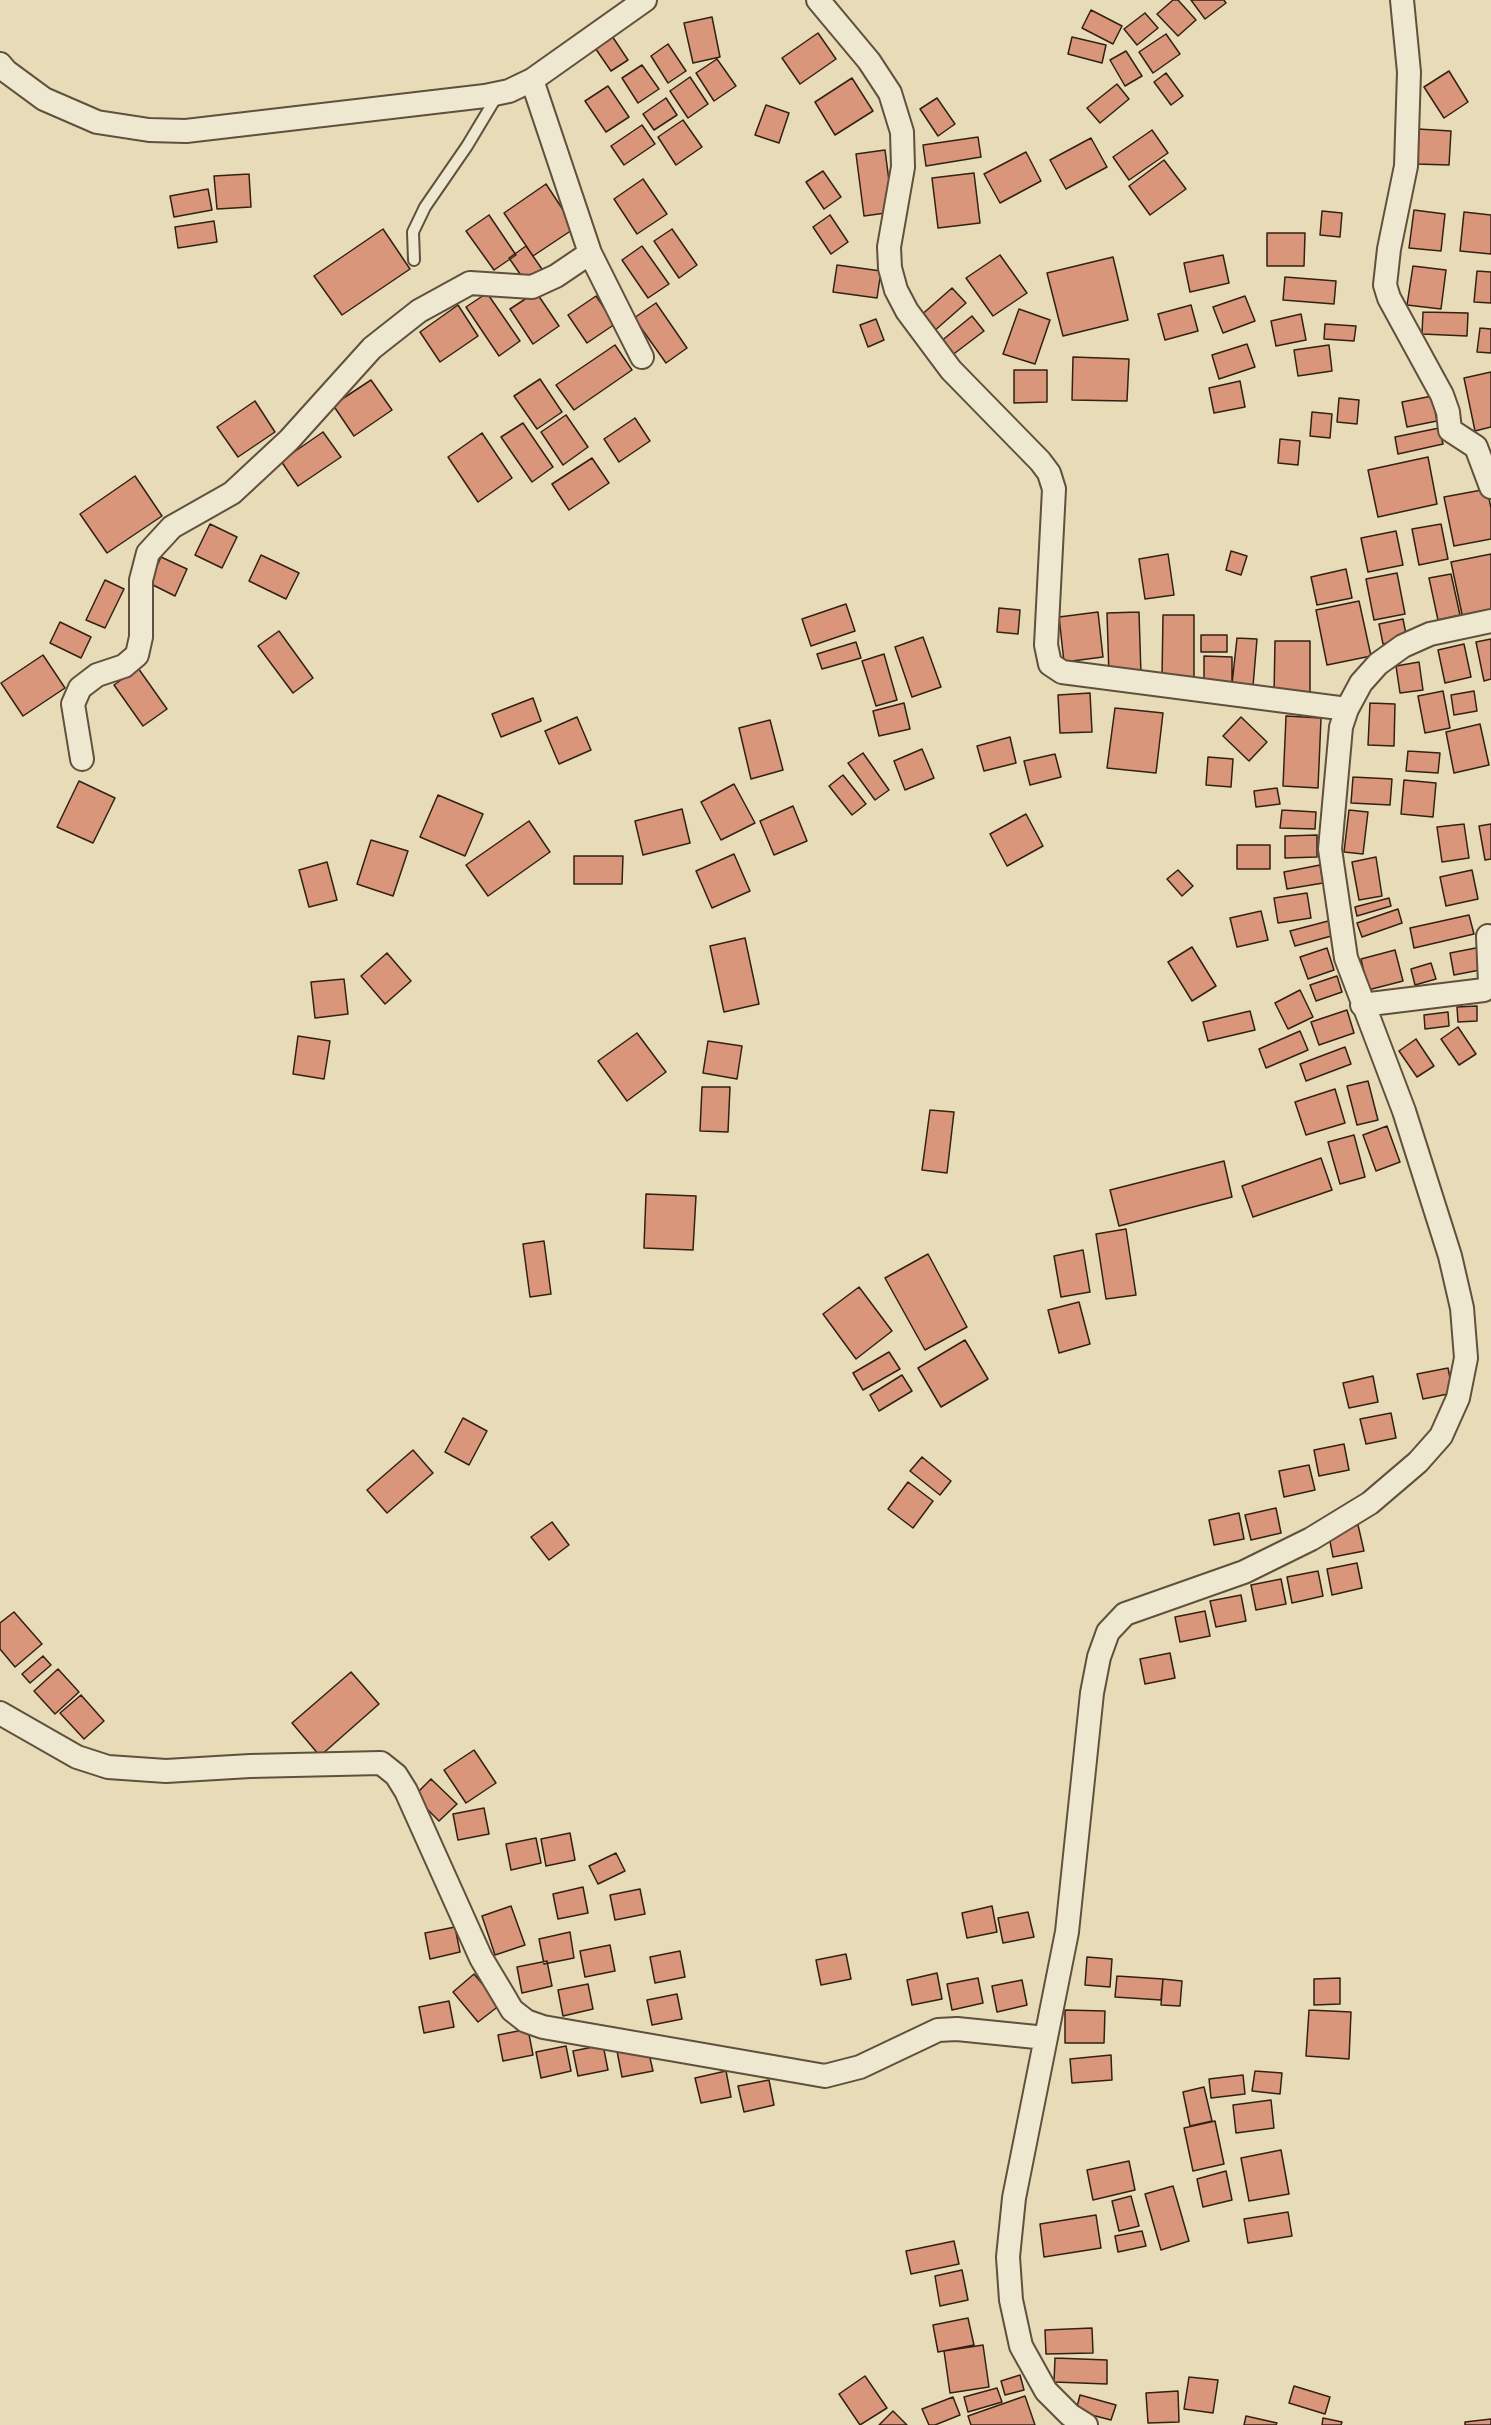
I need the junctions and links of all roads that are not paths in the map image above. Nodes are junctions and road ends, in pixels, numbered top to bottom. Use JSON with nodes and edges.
{"nodes":[{"id":1,"x":645,"y":0,"type":"edge"},
{"id":2,"x":818,"y":0,"type":"edge"},
{"id":3,"x":1402,"y":0,"type":"edge"},
{"id":4,"x":0,"y":64,"type":"edge"},
{"id":5,"x":532,"y":80,"type":"junction"},
{"id":6,"x":499,"y":93,"type":"junction"},
{"id":7,"x":590,"y":253,"type":"junction"},
{"id":8,"x":414,"y":260,"type":"dead end"},
{"id":9,"x":642,"y":357,"type":"dead end"},
{"id":10,"x":1491,"y":487,"type":"edge"},
{"id":11,"x":1491,"y":621,"type":"edge"},
{"id":12,"x":1347,"y":709,"type":"junction"},
{"id":13,"x":82,"y":759,"type":"dead end"},
{"id":14,"x":1488,"y":936,"type":"dead end"},
{"id":15,"x":1362,"y":1005,"type":"junction"},
{"id":16,"x":0,"y":1713,"type":"edge"},
{"id":17,"x":1046,"y":2038,"type":"junction"},
{"id":18,"x":1086,"y":2425,"type":"edge"}],
"edges":[{"from":1,"to":5,"type":"street"},
{"from":2,"to":12,"type":"street"},
{"from":3,"to":10,"type":"street"},
{"from":4,"to":6,"type":"street"},
{"from":5,"to":6,"type":"street"},
{"from":5,"to":7,"type":"street"},
{"from":6,"to":8,"type":"lane"},
{"from":7,"to":9,"type":"street"},
{"from":7,"to":13,"type":"street"},
{"from":11,"to":12,"type":"street"},
{"from":12,"to":15,"type":"street"},
{"from":14,"to":15,"type":"street"},
{"from":15,"to":17,"type":"street"},
{"from":16,"to":17,"type":"street"},
{"from":17,"to":18,"type":"street"}]}
